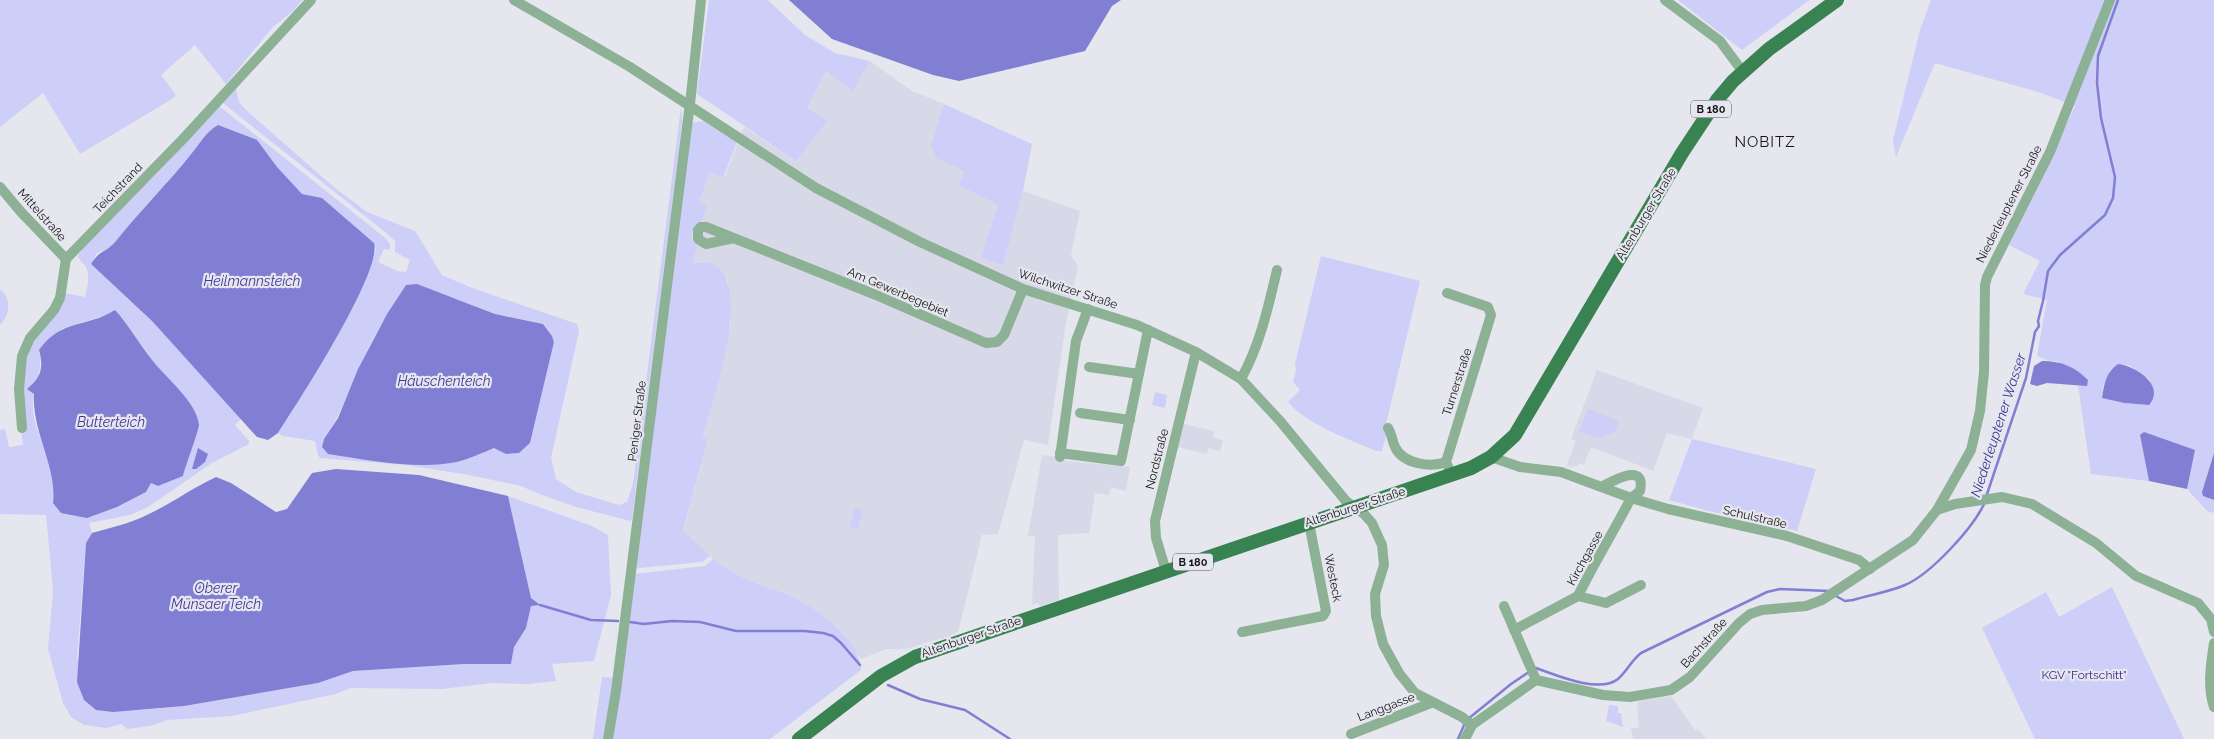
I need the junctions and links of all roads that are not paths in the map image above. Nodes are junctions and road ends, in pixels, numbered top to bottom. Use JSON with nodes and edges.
{"nodes":[{"id":1,"x":311,"y":0,"type":"edge"},
{"id":2,"x":514,"y":0,"type":"edge"},
{"id":3,"x":701,"y":0,"type":"edge"},
{"id":4,"x":1665,"y":0,"type":"edge"},
{"id":5,"x":1837,"y":0,"type":"edge"},
{"id":6,"x":2110,"y":0,"type":"edge"},
{"id":7,"x":1743,"y":72,"type":"junction"},
{"id":8,"x":690,"y":106,"type":"junction"},
{"id":9,"x":0,"y":187,"type":"edge"},
{"id":10,"x":734,"y":238,"type":"dead end"},
{"id":11,"x":66,"y":259,"type":"junction"},
{"id":12,"x":1277,"y":270,"type":"dead end"},
{"id":13,"x":1023,"y":290,"type":"junction"},
{"id":14,"x":1447,"y":294,"type":"dead end"},
{"id":15,"x":1088,"y":309,"type":"junction"},
{"id":16,"x":1148,"y":330,"type":"junction"},
{"id":17,"x":1196,"y":352,"type":"junction"},
{"id":18,"x":1090,"y":367,"type":"dead end"},
{"id":19,"x":1139,"y":374,"type":"junction"},
{"id":20,"x":1240,"y":379,"type":"junction"},
{"id":21,"x":1080,"y":413,"type":"dead end"},
{"id":22,"x":1130,"y":420,"type":"junction"},
{"id":23,"x":22,"y":428,"type":"dead end"},
{"id":24,"x":1388,"y":428,"type":"dead end"},
{"id":25,"x":1492,"y":457,"type":"junction"},
{"id":26,"x":1449,"y":468,"type":"junction"},
{"id":27,"x":1603,"y":486,"type":"junction"},
{"id":28,"x":1631,"y":498,"type":"junction"},
{"id":29,"x":1355,"y":508,"type":"junction"},
{"id":30,"x":1937,"y":510,"type":"junction"},
{"id":31,"x":1309,"y":523,"type":"junction"},
{"id":32,"x":1870,"y":569,"type":"junction"},
{"id":33,"x":1166,"y":571,"type":"junction"},
{"id":34,"x":1641,"y":585,"type":"dead end"},
{"id":35,"x":1578,"y":596,"type":"junction"},
{"id":36,"x":1504,"y":606,"type":"dead end"},
{"id":37,"x":1514,"y":630,"type":"junction"},
{"id":38,"x":1242,"y":632,"type":"dead end"},
{"id":39,"x":2214,"y":632,"type":"edge"},
{"id":40,"x":2214,"y":643,"type":"edge"},
{"id":41,"x":1533,"y":674,"type":"junction"},
{"id":42,"x":1431,"y":703,"type":"junction"},
{"id":43,"x":2214,"y":707,"type":"edge"},
{"id":44,"x":1469,"y":722,"type":"junction"},
{"id":45,"x":1350,"y":734,"type":"dead end"},
{"id":46,"x":608,"y":739,"type":"edge"},
{"id":47,"x":798,"y":739,"type":"edge"},
{"id":48,"x":1465,"y":739,"type":"edge"}],
"edges":[{"from":1,"to":11,"type":"street","name":"Teichstrand"},
{"from":2,"to":8,"type":"street"},
{"from":3,"to":8,"type":"street","name":"Peniger Straße"},
{"from":4,"to":7,"type":"street"},
{"from":5,"to":7,"type":"main road","name":"Altenburger Straße","number":"B 180"},
{"from":6,"to":30,"type":"street","name":"Niederleuptener Straße"},
{"from":7,"to":25,"type":"main road","name":"Altenburger Straße","number":"B 180"},
{"from":8,"to":13,"type":"street","name":"Wilchwitzer Straße"},
{"from":8,"to":46,"type":"street","name":"Peniger Straße"},
{"from":9,"to":11,"type":"street","name":"Mittelstraße"},
{"from":10,"to":13,"type":"street","name":"Am Gewerbegebiet"},
{"from":11,"to":23,"type":"street"},
{"from":12,"to":20,"type":"street"},
{"from":13,"to":15,"type":"street","name":"Wilchwitzer Straße"},
{"from":14,"to":26,"type":"street","name":"Turnerstraße"},
{"from":15,"to":16,"type":"street","name":"Wilchwitzer Straße"},
{"from":15,"to":22,"type":"street"},
{"from":16,"to":17,"type":"street","name":"Wilchwitzer Straße"},
{"from":16,"to":19,"type":"street"},
{"from":17,"to":20,"type":"street","name":"Wilchwitzer Straße"},
{"from":17,"to":33,"type":"street","name":"Nordstraße"},
{"from":18,"to":19,"type":"street"},
{"from":19,"to":22,"type":"street"},
{"from":20,"to":29,"type":"street","name":"Wilchwitzer Straße"},
{"from":21,"to":22,"type":"street"},
{"from":24,"to":26,"type":"street"},
{"from":25,"to":26,"type":"main road","name":"Altenburger Straße","number":"B 180"},
{"from":25,"to":27,"type":"street","name":"Schulstraße"},
{"from":26,"to":29,"type":"main road","name":"Altenburger Straße","number":"B 180"},
{"from":27,"to":28,"type":"street","name":"Schulstraße"},
{"from":27,"to":28,"type":"street"},
{"from":28,"to":32,"type":"street","name":"Schulstraße"},
{"from":28,"to":35,"type":"street","name":"Kirchgasse"},
{"from":29,"to":31,"type":"main road","name":"Altenburger Straße","number":"B 180"},
{"from":29,"to":42,"type":"street","name":"Langgasse"},
{"from":30,"to":32,"type":"street","name":"Bachstraße"},
{"from":30,"to":39,"type":"street"},
{"from":31,"to":33,"type":"main road","name":"Altenburger Straße","number":"B 180"},
{"from":31,"to":38,"type":"street","name":"Westeck"},
{"from":32,"to":41,"type":"street","name":"Bachstraße"},
{"from":33,"to":47,"type":"main road","name":"Altenburger Straße","number":"B 180"},
{"from":34,"to":35,"type":"street","name":"Kirchgasse"},
{"from":35,"to":37,"type":"street"},
{"from":36,"to":37,"type":"street"},
{"from":37,"to":41,"type":"street"},
{"from":40,"to":43,"type":"street"},
{"from":41,"to":44,"type":"street"},
{"from":42,"to":44,"type":"street","name":"Langgasse"},
{"from":42,"to":45,"type":"street","name":"Langgasse"},
{"from":44,"to":48,"type":"street"}]}
